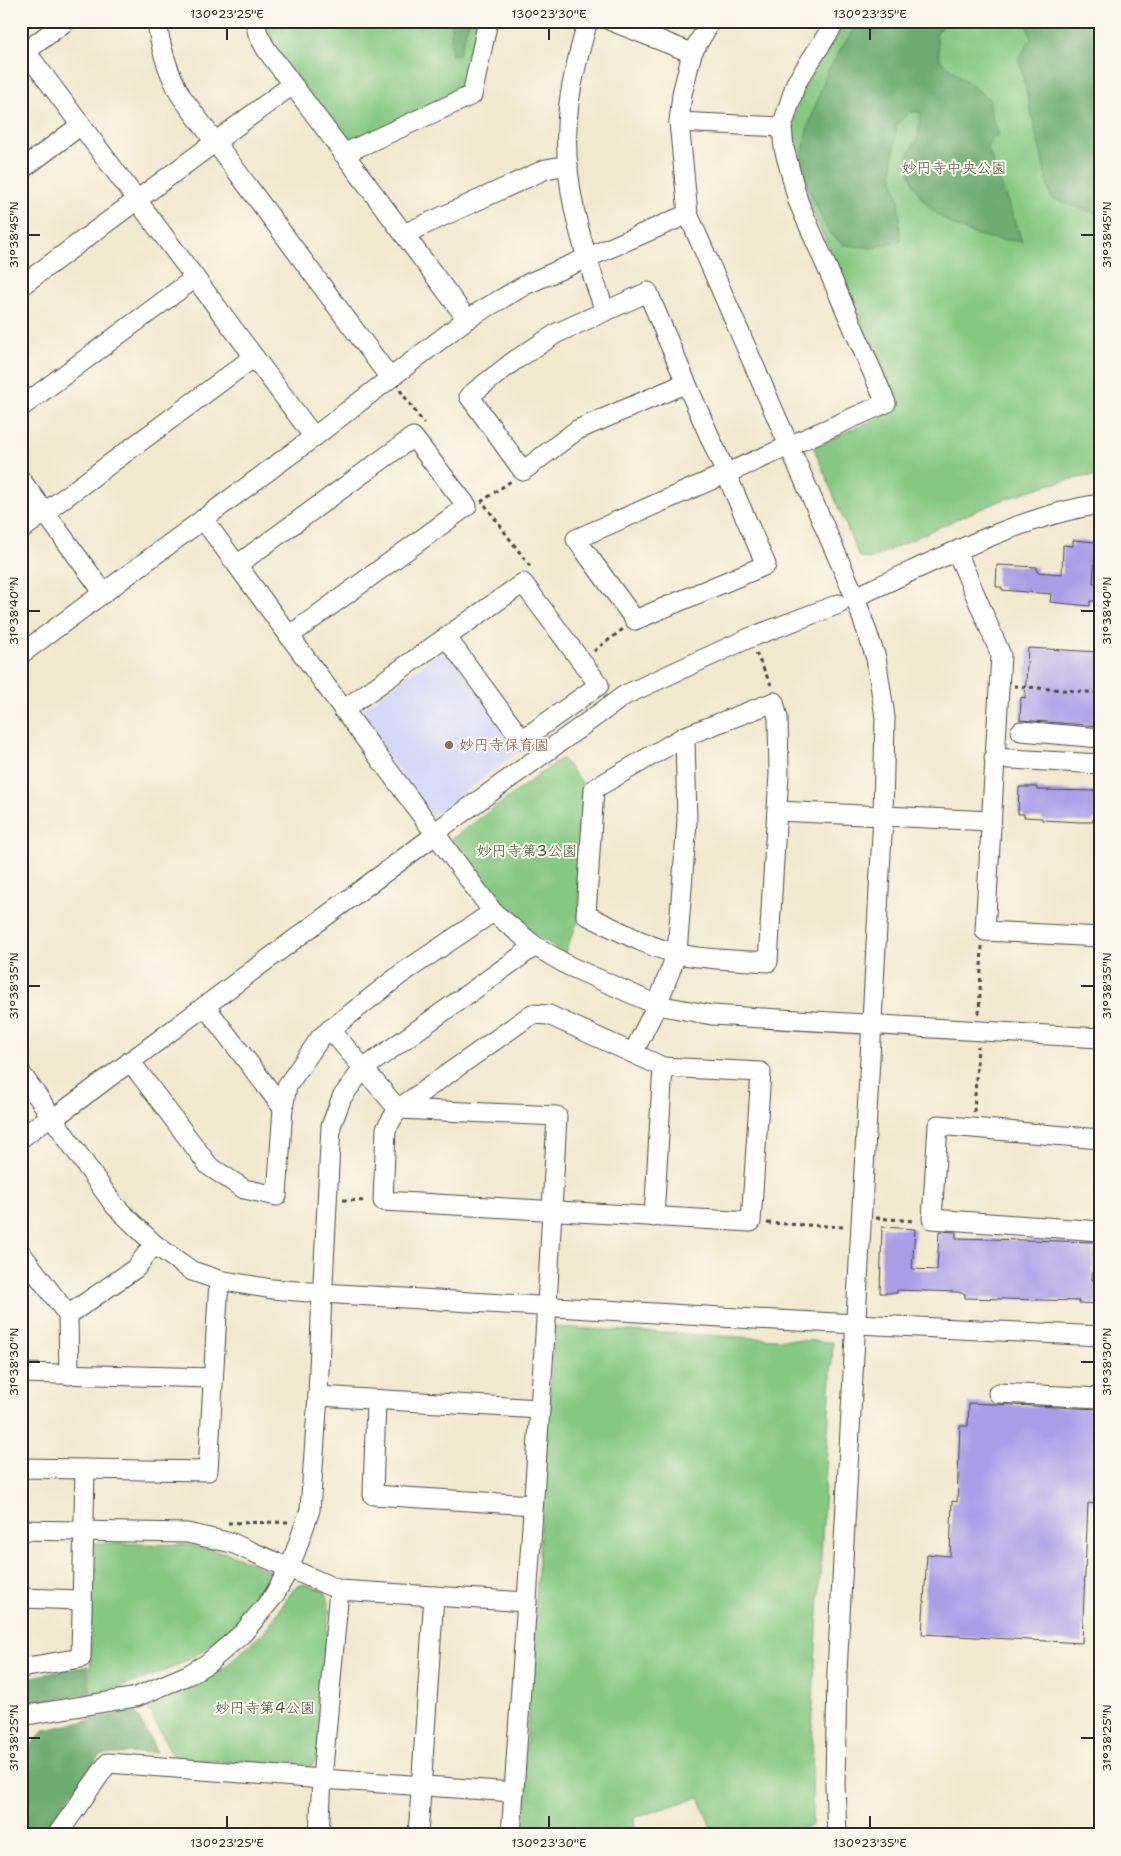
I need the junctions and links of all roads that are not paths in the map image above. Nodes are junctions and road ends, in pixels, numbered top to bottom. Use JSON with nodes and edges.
{"nodes":[{"id":1,"x":66,"y":21,"type":"edge"},
{"id":2,"x":157,"y":21,"type":"edge"},
{"id":3,"x":255,"y":21,"type":"edge"},
{"id":4,"x":488,"y":21,"type":"edge"},
{"id":5,"x":588,"y":21,"type":"edge"},
{"id":6,"x":611,"y":21,"type":"edge"},
{"id":7,"x":710,"y":21,"type":"edge"},
{"id":8,"x":836,"y":21,"type":"edge"},
{"id":9,"x":23,"y":50,"type":"edge"},
{"id":10,"x":692,"y":53,"type":"junction"},
{"id":11,"x":292,"y":84,"type":"junction"},
{"id":12,"x":679,"y":122,"type":"junction"},
{"id":13,"x":81,"y":125,"type":"junction"},
{"id":14,"x":782,"y":127,"type":"junction"},
{"id":15,"x":215,"y":142,"type":"junction"},
{"id":16,"x":343,"y":154,"type":"junction"},
{"id":17,"x":568,"y":165,"type":"junction"},
{"id":18,"x":21,"y":170,"type":"edge"},
{"id":19,"x":137,"y":200,"type":"junction"},
{"id":20,"x":688,"y":214,"type":"junction"},
{"id":21,"x":404,"y":234,"type":"junction"},
{"id":22,"x":586,"y":257,"type":"junction"},
{"id":23,"x":195,"y":278,"type":"junction"},
{"id":24,"x":21,"y":286,"type":"edge"},
{"id":25,"x":605,"y":311,"type":"junction"},
{"id":26,"x":467,"y":319,"type":"junction"},
{"id":27,"x":254,"y":357,"type":"junction"},
{"id":28,"x":390,"y":378,"type":"junction"},
{"id":29,"x":684,"y":384,"type":"junction"},
{"id":30,"x":21,"y":407,"type":"edge"},
{"id":31,"x":314,"y":437,"type":"junction"},
{"id":32,"x":790,"y":446,"type":"junction"},
{"id":33,"x":727,"y":473,"type":"junction"},
{"id":34,"x":21,"y":480,"type":"edge"},
{"id":35,"x":1100,"y":504,"type":"edge"},
{"id":36,"x":45,"y":512,"type":"junction"},
{"id":37,"x":203,"y":519,"type":"junction"},
{"id":38,"x":21,"y":530,"type":"edge"},
{"id":39,"x":957,"y":552,"type":"junction"},
{"id":40,"x":237,"y":565,"type":"junction"},
{"id":41,"x":104,"y":593,"type":"junction"},
{"id":42,"x":847,"y":600,"type":"junction"},
{"id":43,"x":289,"y":636,"type":"junction"},
{"id":44,"x":447,"y":638,"type":"junction"},
{"id":45,"x":21,"y":654,"type":"edge"},
{"id":46,"x":344,"y":710,"type":"junction"},
{"id":47,"x":1021,"y":731,"type":"dead end"},
{"id":48,"x":1070,"y":735,"type":"junction"},
{"id":49,"x":685,"y":736,"type":"junction"},
{"id":50,"x":1100,"y":738,"type":"edge"},
{"id":51,"x":994,"y":758,"type":"junction"},
{"id":52,"x":1068,"y":762,"type":"junction"},
{"id":53,"x":1100,"y":764,"type":"edge"},
{"id":54,"x":777,"y":811,"type":"junction"},
{"id":55,"x":883,"y":816,"type":"junction"},
{"id":56,"x":991,"y":821,"type":"junction"},
{"id":57,"x":435,"y":834,"type":"junction"},
{"id":58,"x":493,"y":912,"type":"junction"},
{"id":59,"x":1100,"y":937,"type":"edge"},
{"id":60,"x":535,"y":946,"type":"junction"},
{"id":61,"x":677,"y":954,"type":"junction"},
{"id":62,"x":657,"y":1005,"type":"junction"},
{"id":63,"x":205,"y":1006,"type":"junction"},
{"id":64,"x":872,"y":1025,"type":"junction"},
{"id":65,"x":330,"y":1030,"type":"junction"},
{"id":66,"x":1100,"y":1038,"type":"edge"},
{"id":67,"x":633,"y":1053,"type":"junction"},
{"id":68,"x":130,"y":1061,"type":"junction"},
{"id":69,"x":663,"y":1066,"type":"junction"},
{"id":70,"x":363,"y":1069,"type":"junction"},
{"id":71,"x":21,"y":1074,"type":"edge"},
{"id":72,"x":283,"y":1108,"type":"junction"},
{"id":73,"x":398,"y":1109,"type":"junction"},
{"id":74,"x":53,"y":1116,"type":"junction"},
{"id":75,"x":21,"y":1138,"type":"edge"},
{"id":76,"x":1100,"y":1140,"type":"edge"},
{"id":77,"x":552,"y":1211,"type":"junction"},
{"id":78,"x":654,"y":1217,"type":"junction"},
{"id":79,"x":1100,"y":1231,"type":"edge"},
{"id":80,"x":154,"y":1244,"type":"junction"},
{"id":81,"x":21,"y":1253,"type":"edge"},
{"id":82,"x":219,"y":1280,"type":"junction"},
{"id":83,"x":322,"y":1288,"type":"junction"},
{"id":84,"x":547,"y":1305,"type":"junction"},
{"id":85,"x":68,"y":1315,"type":"junction"},
{"id":86,"x":856,"y":1323,"type":"junction"},
{"id":87,"x":1100,"y":1336,"type":"edge"},
{"id":88,"x":21,"y":1373,"type":"edge"},
{"id":89,"x":69,"y":1375,"type":"junction"},
{"id":90,"x":213,"y":1378,"type":"junction"},
{"id":91,"x":998,"y":1393,"type":"dead end"},
{"id":92,"x":318,"y":1396,"type":"junction"},
{"id":93,"x":1100,"y":1398,"type":"edge"},
{"id":94,"x":376,"y":1400,"type":"junction"},
{"id":95,"x":540,"y":1409,"type":"junction"},
{"id":96,"x":21,"y":1468,"type":"edge"},
{"id":97,"x":85,"y":1469,"type":"junction"},
{"id":98,"x":533,"y":1506,"type":"junction"},
{"id":99,"x":21,"y":1530,"type":"edge"},
{"id":100,"x":84,"y":1532,"type":"junction"},
{"id":101,"x":290,"y":1567,"type":"junction"},
{"id":102,"x":339,"y":1590,"type":"junction"},
{"id":103,"x":434,"y":1596,"type":"junction"},
{"id":104,"x":21,"y":1598,"type":"edge"},
{"id":105,"x":82,"y":1600,"type":"junction"},
{"id":106,"x":527,"y":1602,"type":"junction"},
{"id":107,"x":21,"y":1668,"type":"edge"},
{"id":108,"x":21,"y":1716,"type":"edge"},
{"id":109,"x":322,"y":1779,"type":"junction"},
{"id":110,"x":421,"y":1786,"type":"junction"},
{"id":111,"x":514,"y":1792,"type":"junction"},
{"id":112,"x":57,"y":1835,"type":"edge"},
{"id":113,"x":319,"y":1835,"type":"edge"},
{"id":114,"x":418,"y":1835,"type":"edge"},
{"id":115,"x":511,"y":1835,"type":"edge"},
{"id":116,"x":837,"y":1835,"type":"edge"}],
"edges":[{"from":1,"to":9,"type":"street"},
{"from":2,"to":15,"type":"street"},
{"from":3,"to":11,"type":"street"},
{"from":4,"to":16,"type":"street"},
{"from":5,"to":17,"type":"street"},
{"from":6,"to":10,"type":"street"},
{"from":7,"to":10,"type":"street"},
{"from":8,"to":14,"type":"street"},
{"from":9,"to":13,"type":"street"},
{"from":10,"to":12,"type":"street"},
{"from":11,"to":15,"type":"street"},
{"from":11,"to":16,"type":"street"},
{"from":12,"to":14,"type":"street"},
{"from":12,"to":20,"type":"street"},
{"from":13,"to":18,"type":"street"},
{"from":13,"to":19,"type":"street"},
{"from":14,"to":32,"type":"street"},
{"from":15,"to":19,"type":"street"},
{"from":15,"to":28,"type":"street"},
{"from":16,"to":21,"type":"street"},
{"from":17,"to":21,"type":"street"},
{"from":17,"to":22,"type":"street"},
{"from":19,"to":23,"type":"street"},
{"from":19,"to":24,"type":"street"},
{"from":20,"to":22,"type":"street"},
{"from":20,"to":32,"type":"street"},
{"from":21,"to":26,"type":"street"},
{"from":22,"to":25,"type":"street"},
{"from":22,"to":26,"type":"street"},
{"from":23,"to":27,"type":"street"},
{"from":23,"to":30,"type":"street"},
{"from":25,"to":29,"type":"street"},
{"from":25,"to":29,"type":"street"},
{"from":26,"to":28,"type":"street"},
{"from":27,"to":31,"type":"street"},
{"from":27,"to":36,"type":"street"},
{"from":28,"to":31,"type":"street"},
{"from":29,"to":33,"type":"street"},
{"from":31,"to":37,"type":"street"},
{"from":32,"to":33,"type":"street"},
{"from":32,"to":42,"type":"street"},
{"from":33,"to":33,"type":"street"},
{"from":34,"to":36,"type":"street"},
{"from":35,"to":39,"type":"street"},
{"from":36,"to":38,"type":"street"},
{"from":36,"to":41,"type":"street"},
{"from":37,"to":40,"type":"street"},
{"from":37,"to":41,"type":"street"},
{"from":39,"to":42,"type":"street"},
{"from":39,"to":51,"type":"street"},
{"from":40,"to":43,"type":"street"},
{"from":40,"to":43,"type":"street"},
{"from":41,"to":45,"type":"street"},
{"from":42,"to":55,"type":"street"},
{"from":42,"to":57,"type":"street"},
{"from":43,"to":46,"type":"street"},
{"from":44,"to":44,"type":"street"},
{"from":44,"to":46,"type":"street"},
{"from":46,"to":57,"type":"street"},
{"from":47,"to":48,"type":"street"},
{"from":48,"to":50,"type":"street"},
{"from":48,"to":52,"type":"street"},
{"from":49,"to":54,"type":"street"},
{"from":49,"to":61,"type":"street"},
{"from":49,"to":61,"type":"street"},
{"from":51,"to":52,"type":"street"},
{"from":51,"to":56,"type":"street"},
{"from":52,"to":53,"type":"street"},
{"from":54,"to":55,"type":"street"},
{"from":54,"to":61,"type":"street"},
{"from":55,"to":56,"type":"street"},
{"from":55,"to":64,"type":"street"},
{"from":56,"to":59,"type":"street"},
{"from":57,"to":58,"type":"street"},
{"from":57,"to":63,"type":"street"},
{"from":58,"to":60,"type":"street"},
{"from":58,"to":65,"type":"street"},
{"from":60,"to":62,"type":"street"},
{"from":60,"to":70,"type":"street"},
{"from":61,"to":62,"type":"street"},
{"from":62,"to":64,"type":"street"},
{"from":62,"to":67,"type":"street"},
{"from":63,"to":68,"type":"street"},
{"from":63,"to":72,"type":"street"},
{"from":64,"to":66,"type":"street"},
{"from":64,"to":86,"type":"street"},
{"from":65,"to":70,"type":"street"},
{"from":65,"to":72,"type":"street"},
{"from":67,"to":69,"type":"street"},
{"from":67,"to":73,"type":"street"},
{"from":68,"to":72,"type":"street"},
{"from":68,"to":74,"type":"street"},
{"from":69,"to":78,"type":"street"},
{"from":69,"to":78,"type":"street"},
{"from":70,"to":73,"type":"street"},
{"from":70,"to":83,"type":"street"},
{"from":71,"to":74,"type":"street"},
{"from":73,"to":77,"type":"street"},
{"from":73,"to":77,"type":"street"},
{"from":74,"to":75,"type":"street"},
{"from":74,"to":80,"type":"street"},
{"from":76,"to":79,"type":"street"},
{"from":77,"to":78,"type":"street"},
{"from":77,"to":84,"type":"street"},
{"from":80,"to":82,"type":"street"},
{"from":80,"to":85,"type":"street"},
{"from":81,"to":85,"type":"street"},
{"from":82,"to":83,"type":"street"},
{"from":82,"to":90,"type":"street"},
{"from":83,"to":84,"type":"street"},
{"from":83,"to":92,"type":"street"},
{"from":84,"to":86,"type":"street"},
{"from":84,"to":95,"type":"street"},
{"from":85,"to":89,"type":"street"},
{"from":86,"to":87,"type":"street"},
{"from":86,"to":116,"type":"street"},
{"from":88,"to":89,"type":"street"},
{"from":89,"to":90,"type":"street"},
{"from":90,"to":97,"type":"street"},
{"from":91,"to":93,"type":"street"},
{"from":92,"to":94,"type":"street"},
{"from":92,"to":101,"type":"street"},
{"from":94,"to":95,"type":"street"},
{"from":94,"to":98,"type":"street"},
{"from":95,"to":98,"type":"street"},
{"from":96,"to":97,"type":"street"},
{"from":97,"to":100,"type":"street"},
{"from":98,"to":106,"type":"street"},
{"from":99,"to":100,"type":"street"},
{"from":100,"to":101,"type":"street"},
{"from":100,"to":105,"type":"street"},
{"from":101,"to":102,"type":"street"},
{"from":101,"to":108,"type":"street"},
{"from":102,"to":103,"type":"street"},
{"from":102,"to":109,"type":"street"},
{"from":103,"to":106,"type":"street"},
{"from":103,"to":110,"type":"street"},
{"from":104,"to":105,"type":"street"},
{"from":105,"to":107,"type":"street"},
{"from":106,"to":111,"type":"street"},
{"from":109,"to":110,"type":"street"},
{"from":109,"to":112,"type":"street"},
{"from":109,"to":113,"type":"street"},
{"from":110,"to":111,"type":"street"},
{"from":110,"to":114,"type":"street"},
{"from":111,"to":115,"type":"street"}]}
